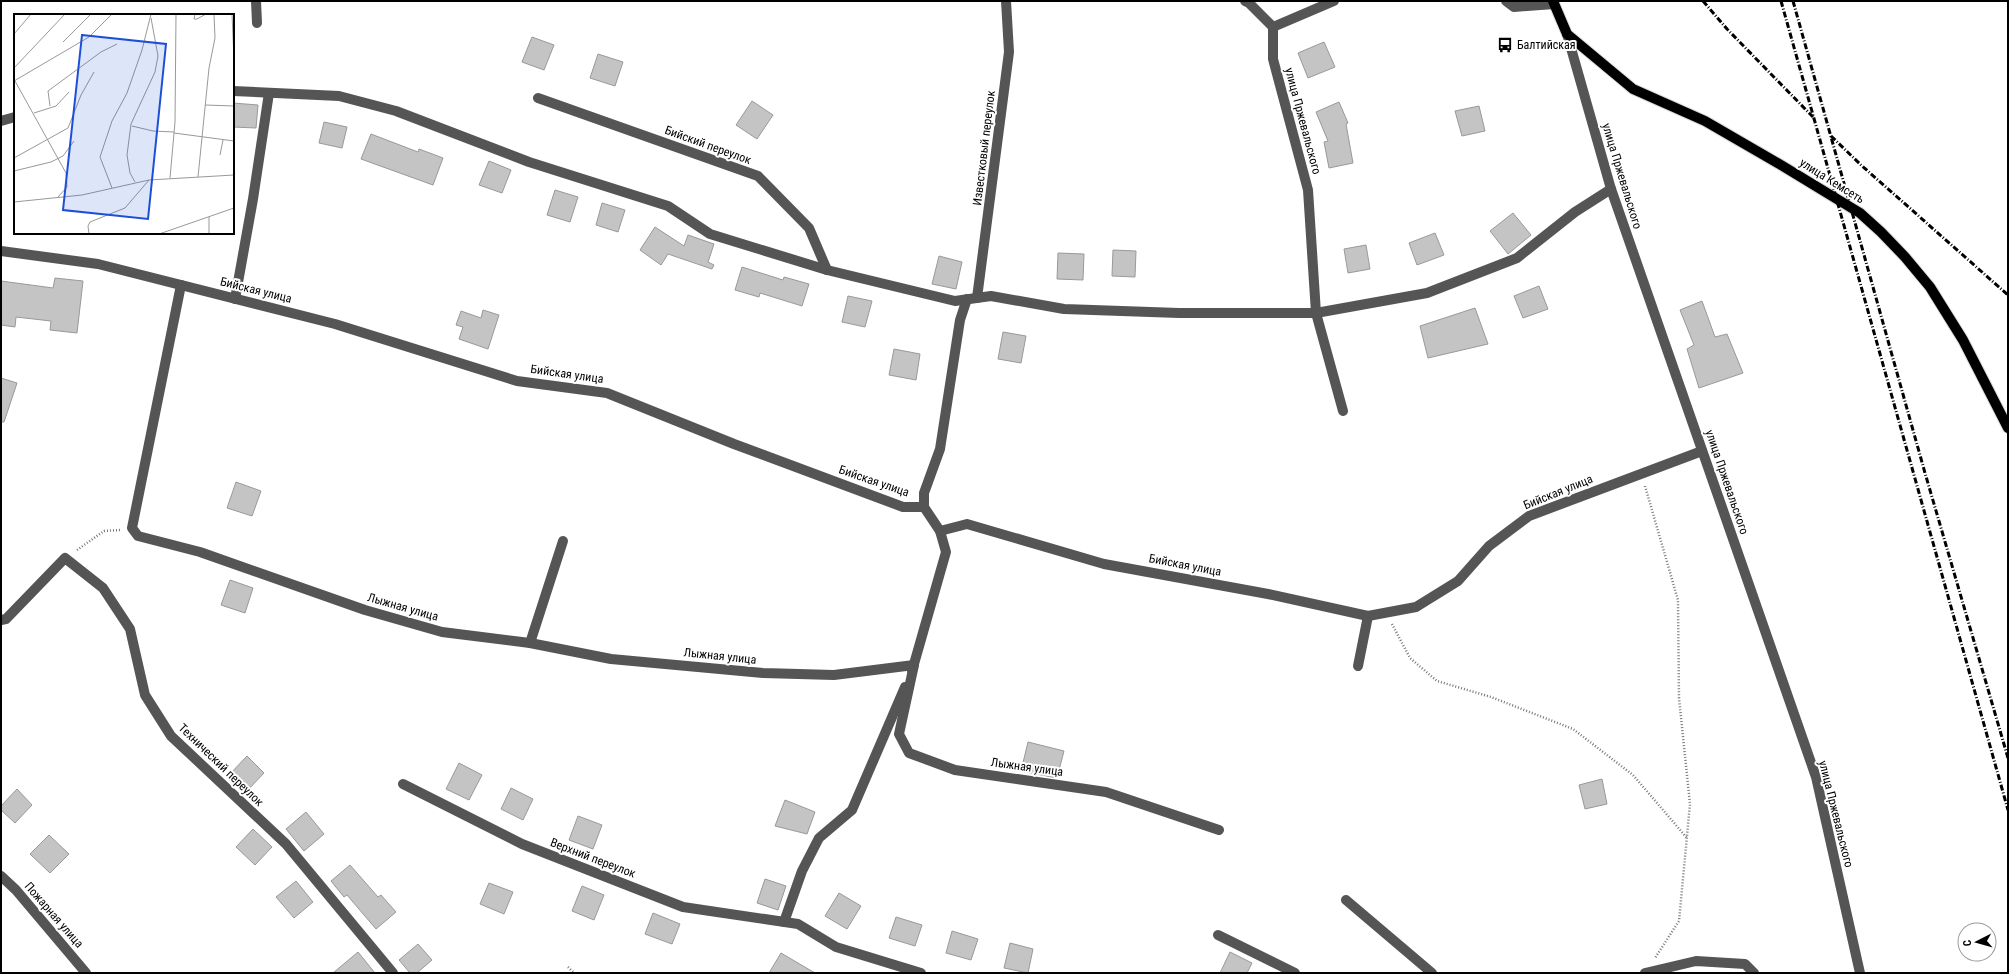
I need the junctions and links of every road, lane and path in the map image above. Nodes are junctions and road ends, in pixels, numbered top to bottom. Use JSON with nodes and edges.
{"nodes":[{"id":1,"x":256,"y":1,"type":"edge"},
{"id":2,"x":1006,"y":1,"type":"edge"},
{"id":3,"x":1245,"y":1,"type":"edge"},
{"id":4,"x":1334,"y":1,"type":"edge"},
{"id":5,"x":1506,"y":1,"type":"edge"},
{"id":6,"x":1553,"y":3,"type":"edge"},
{"id":7,"x":257,"y":23,"type":"dead end"},
{"id":8,"x":1273,"y":27,"type":"junction"},
{"id":9,"x":1567,"y":34,"type":"junction"},
{"id":10,"x":234,"y":91,"type":"edge"},
{"id":11,"x":268,"y":93,"type":"junction"},
{"id":12,"x":538,"y":98,"type":"dead end"},
{"id":13,"x":14,"y":117,"type":"edge"},
{"id":14,"x":1,"y":121,"type":"edge"},
{"id":15,"x":1611,"y":189,"type":"junction"},
{"id":16,"x":1,"y":251,"type":"edge"},
{"id":17,"x":827,"y":270,"type":"junction"},
{"id":18,"x":181,"y":285,"type":"junction"},
{"id":19,"x":977,"y":298,"type":"junction"},
{"id":20,"x":235,"y":299,"type":"junction"},
{"id":21,"x":966,"y":299,"type":"junction"},
{"id":22,"x":1316,"y":313,"type":"junction"},
{"id":23,"x":1343,"y":411,"type":"dead end"},
{"id":24,"x":2008,"y":428,"type":"edge"},
{"id":25,"x":1702,"y":451,"type":"junction"},
{"id":26,"x":1641,"y":474,"type":"junction"},
{"id":27,"x":924,"y":507,"type":"junction"},
{"id":28,"x":132,"y":528,"type":"junction"},
{"id":29,"x":940,"y":531,"type":"junction"},
{"id":30,"x":563,"y":541,"type":"dead end"},
{"id":31,"x":65,"y":558,"type":"junction"},
{"id":32,"x":1386,"y":613,"type":"junction"},
{"id":33,"x":1368,"y":616,"type":"junction"},
{"id":34,"x":1,"y":620,"type":"edge"},
{"id":35,"x":530,"y":643,"type":"junction"},
{"id":36,"x":914,"y":665,"type":"junction"},
{"id":37,"x":1358,"y":666,"type":"dead end"},
{"id":38,"x":403,"y":784,"type":"dead end"},
{"id":39,"x":1218,"y":830,"type":"dead end"},
{"id":40,"x":1687,"y":839,"type":"junction"},
{"id":41,"x":1,"y":876,"type":"edge"},
{"id":42,"x":1346,"y":900,"type":"dead end"},
{"id":43,"x":784,"y":922,"type":"junction"},
{"id":44,"x":1218,"y":935,"type":"dead end"},
{"id":45,"x":1653,"y":960,"type":"dead end"},
{"id":46,"x":568,"y":967,"type":"dead end"},
{"id":47,"x":86,"y":973,"type":"edge"},
{"id":48,"x":393,"y":973,"type":"edge"},
{"id":49,"x":574,"y":973,"type":"edge"},
{"id":50,"x":921,"y":973,"type":"edge"},
{"id":51,"x":1295,"y":973,"type":"edge"},
{"id":52,"x":1432,"y":973,"type":"edge"},
{"id":53,"x":1645,"y":973,"type":"edge"},
{"id":54,"x":1754,"y":973,"type":"edge"},
{"id":55,"x":1860,"y":973,"type":"edge"}],
"edges":[{"from":1,"to":7,"type":"street"},
{"from":2,"to":19,"type":"street","name":"Известковый переулок"},
{"from":3,"to":8,"type":"street"},
{"from":4,"to":8,"type":"street"},
{"from":5,"to":6,"type":"street","name":"улица Пржевальского"},
{"from":6,"to":9,"type":"main road","name":"улица Пржевальского"},
{"from":8,"to":22,"type":"street","name":"улица Пржевальского"},
{"from":9,"to":15,"type":"street","name":"улица Пржевальского"},
{"from":9,"to":24,"type":"main road","name":"улица Кемсеть"},
{"from":10,"to":11,"type":"street"},
{"from":11,"to":17,"type":"street"},
{"from":11,"to":20,"type":"street"},
{"from":12,"to":17,"type":"street","name":"Бийский переулок"},
{"from":13,"to":14,"type":"street"},
{"from":15,"to":22,"type":"street"},
{"from":15,"to":25,"type":"street","name":"улица Пржевальского"},
{"from":16,"to":18,"type":"street","name":"Бийская улица"},
{"from":17,"to":21,"type":"street"},
{"from":18,"to":20,"type":"street","name":"Бийская улица"},
{"from":18,"to":28,"type":"street"},
{"from":19,"to":21,"type":"street"},
{"from":19,"to":22,"type":"street"},
{"from":20,"to":27,"type":"street","name":"Бийская улица"},
{"from":21,"to":27,"type":"street"},
{"from":22,"to":23,"type":"street","name":"улица Пржевальского"},
{"from":25,"to":26,"type":"street","name":"Бийская улица"},
{"from":25,"to":55,"type":"street","name":"улица Пржевальского"},
{"from":26,"to":32,"type":"street","name":"Бийская улица"},
{"from":26,"to":40,"type":"path"},
{"from":27,"to":29,"type":"street"},
{"from":28,"to":31,"type":"path"},
{"from":28,"to":35,"type":"street","name":"Лыжная улица"},
{"from":29,"to":33,"type":"street","name":"Бийская улица"},
{"from":29,"to":36,"type":"street"},
{"from":30,"to":35,"type":"street"},
{"from":31,"to":34,"type":"street"},
{"from":31,"to":48,"type":"street","name":"Технический переулок"},
{"from":32,"to":33,"type":"street","name":"Бийская улица"},
{"from":32,"to":40,"type":"path"},
{"from":33,"to":37,"type":"street"},
{"from":35,"to":36,"type":"street","name":"Лыжная улица"},
{"from":36,"to":39,"type":"street","name":"Лыжная улица"},
{"from":36,"to":43,"type":"street"},
{"from":38,"to":43,"type":"street","name":"Верхний переулок"},
{"from":40,"to":45,"type":"path"},
{"from":41,"to":47,"type":"street","name":"Пожарная улица"},
{"from":42,"to":52,"type":"street"},
{"from":43,"to":50,"type":"street","name":"Верхний переулок"},
{"from":44,"to":51,"type":"street"},
{"from":46,"to":49,"type":"path"},
{"from":53,"to":54,"type":"street"}]}
